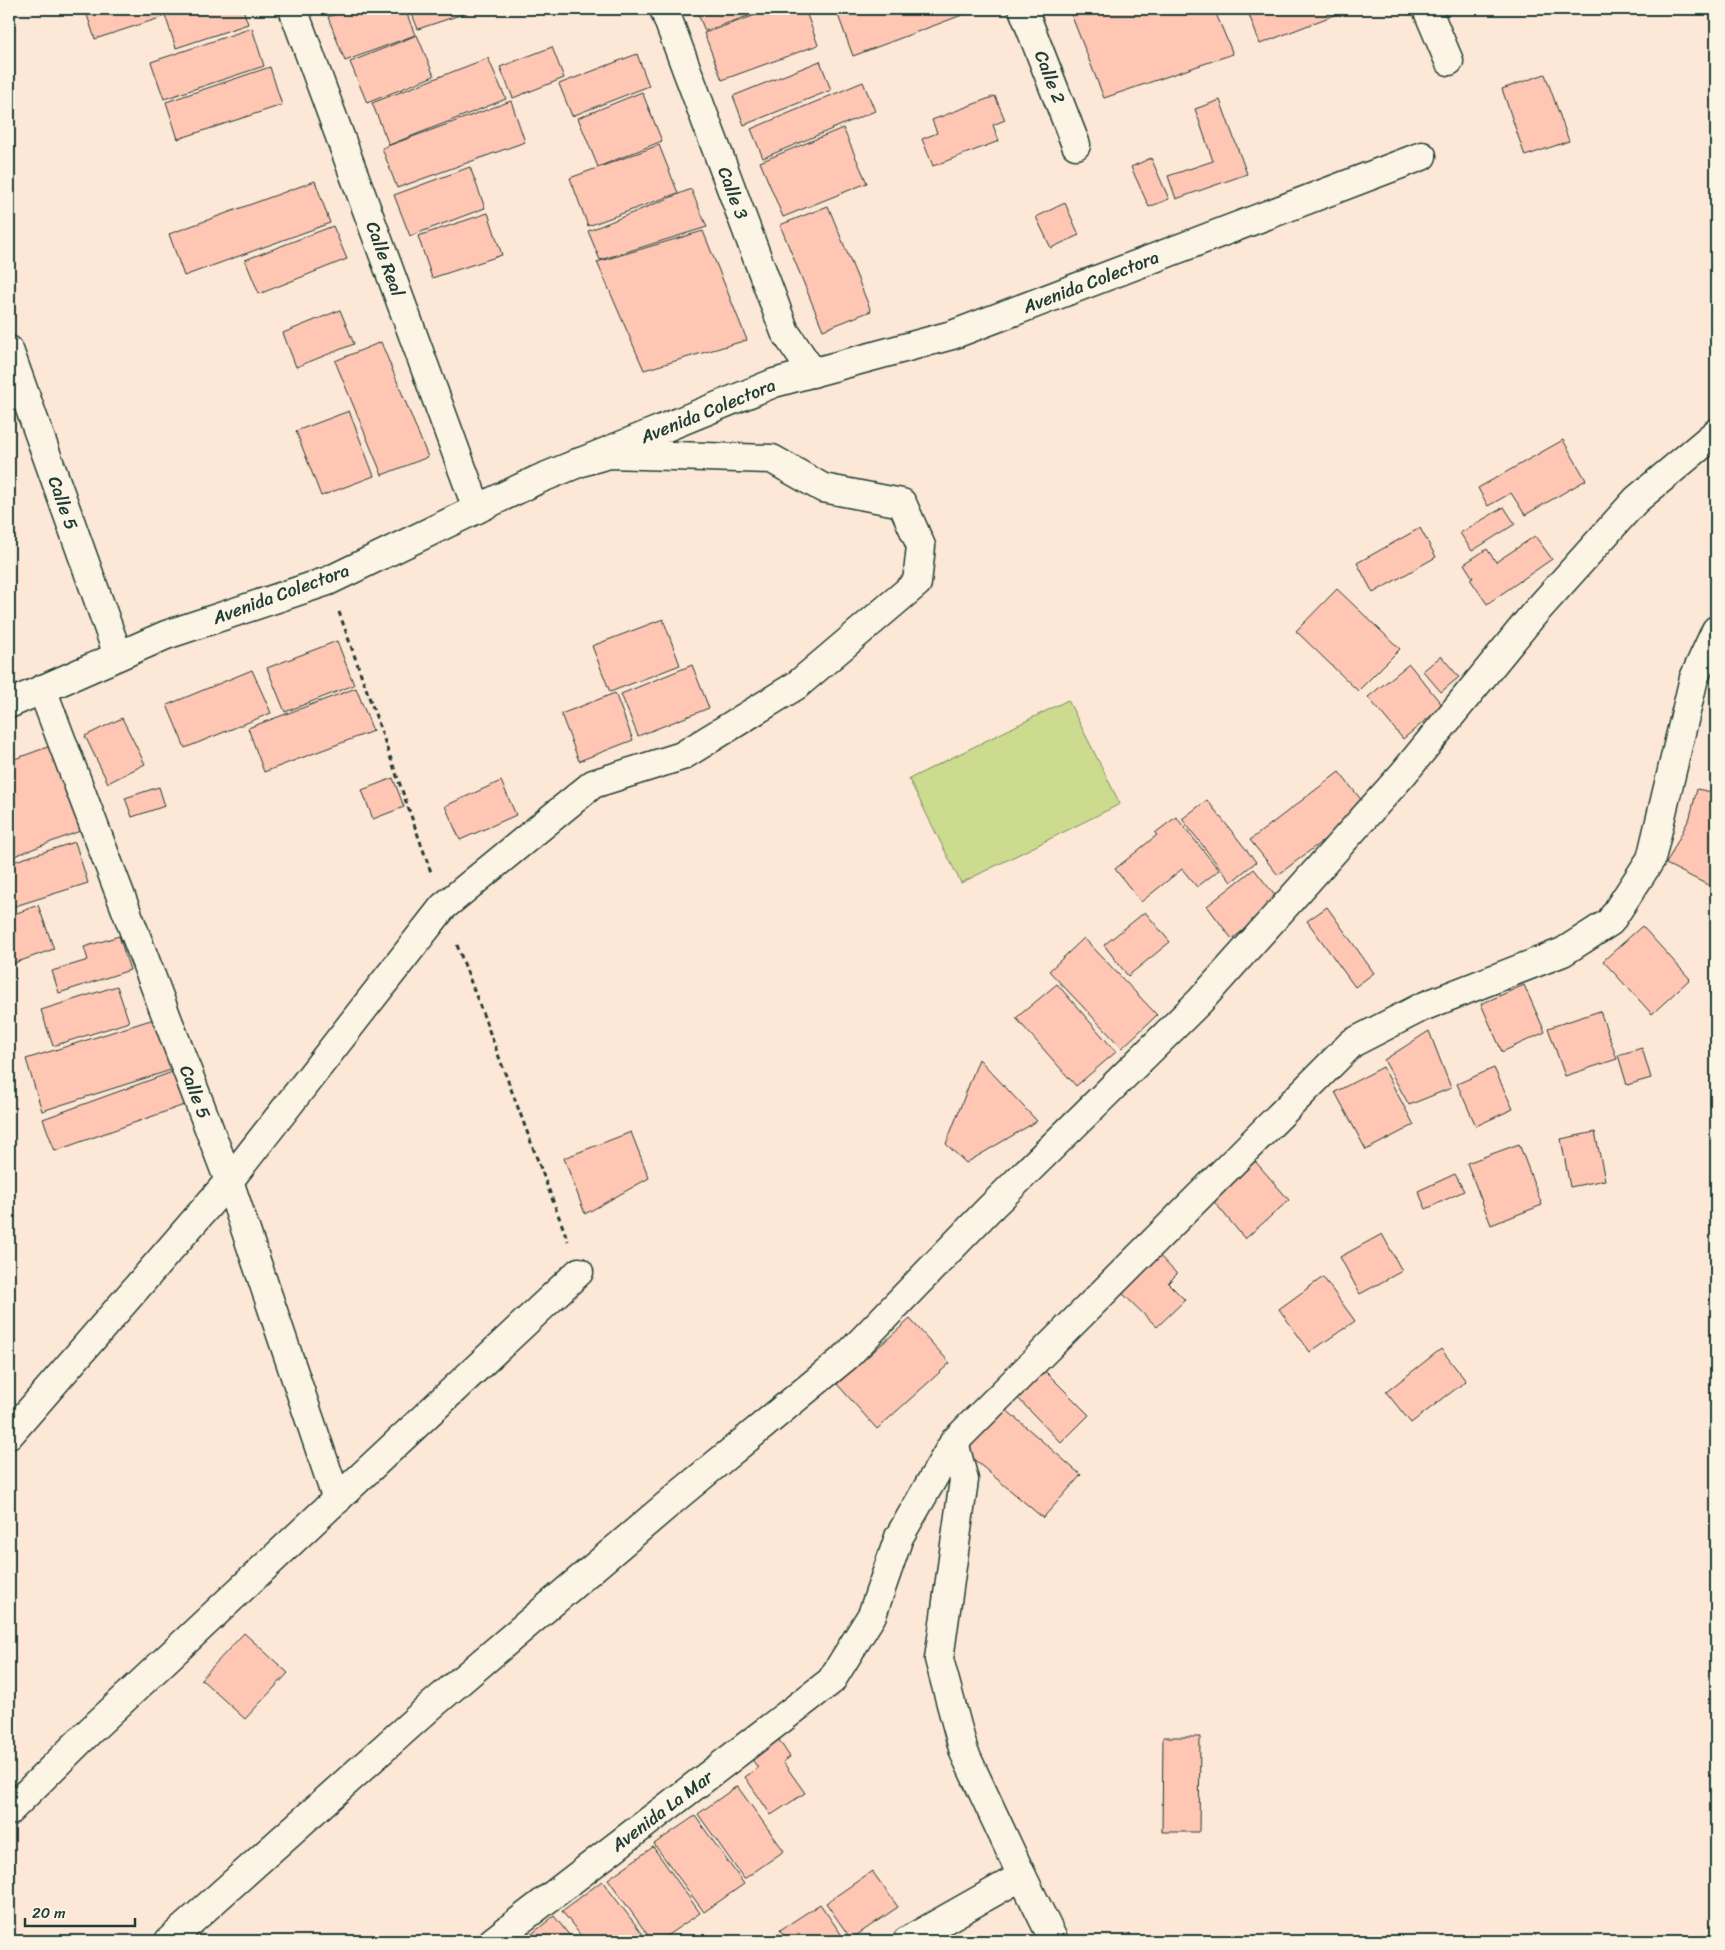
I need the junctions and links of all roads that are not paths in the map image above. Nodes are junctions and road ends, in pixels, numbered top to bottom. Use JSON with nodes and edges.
{"nodes":[{"id":1,"x":293,"y":9,"type":"edge"},
{"id":2,"x":664,"y":9,"type":"edge"},
{"id":3,"x":1024,"y":9,"type":"edge"},
{"id":4,"x":1427,"y":9,"type":"edge"},
{"id":5,"x":1449,"y":61,"type":"dead end"},
{"id":6,"x":1076,"y":145,"type":"dead end"},
{"id":7,"x":1422,"y":156,"type":"dead end"},
{"id":8,"x":9,"y":350,"type":"edge"},
{"id":9,"x":813,"y":372,"type":"junction"},
{"id":10,"x":1716,"y":433,"type":"edge"},
{"id":11,"x":577,"y":464,"type":"junction"},
{"id":12,"x":477,"y":509,"type":"junction"},
{"id":13,"x":1716,"y":630,"type":"edge"},
{"id":14,"x":118,"y":655,"type":"junction"},
{"id":15,"x":42,"y":689,"type":"junction"},
{"id":16,"x":9,"y":704,"type":"edge"},
{"id":17,"x":229,"y":1181,"type":"junction"},
{"id":18,"x":579,"y":1272,"type":"dead end"},
{"id":19,"x":9,"y":1435,"type":"edge"},
{"id":20,"x":954,"y":1442,"type":"junction"},
{"id":21,"x":337,"y":1500,"type":"junction"},
{"id":22,"x":9,"y":1811,"type":"edge"},
{"id":23,"x":1022,"y":1876,"type":"junction"},
{"id":24,"x":169,"y":1941,"type":"edge"},
{"id":25,"x":493,"y":1941,"type":"edge"},
{"id":26,"x":907,"y":1941,"type":"edge"},
{"id":27,"x":1054,"y":1941,"type":"edge"}],
"edges":[{"from":1,"to":12,"type":"street","name":"Calle Real"},
{"from":2,"to":9,"type":"street","name":"Calle 3"},
{"from":3,"to":6,"type":"street","name":"Calle 2"},
{"from":4,"to":5,"type":"street"},
{"from":7,"to":9,"type":"street","name":"Avenida Colectora"},
{"from":8,"to":14,"type":"street","name":"Calle 5"},
{"from":9,"to":11,"type":"street","name":"Avenida Colectora"},
{"from":10,"to":24,"type":"street"},
{"from":11,"to":12,"type":"street","name":"Avenida Colectora"},
{"from":11,"to":17,"type":"street"},
{"from":12,"to":14,"type":"street","name":"Avenida Colectora"},
{"from":13,"to":20,"type":"street"},
{"from":14,"to":15,"type":"street","name":"Avenida Colectora"},
{"from":15,"to":16,"type":"street","name":"Avenida Colectora"},
{"from":15,"to":17,"type":"street","name":"Calle 5"},
{"from":17,"to":19,"type":"street"},
{"from":17,"to":21,"type":"street","name":"Calle 5"},
{"from":18,"to":21,"type":"street"},
{"from":20,"to":23,"type":"street"},
{"from":20,"to":25,"type":"street","name":"Avenida La Mar"},
{"from":21,"to":22,"type":"street"},
{"from":23,"to":26,"type":"street"},
{"from":23,"to":27,"type":"street"}]}
